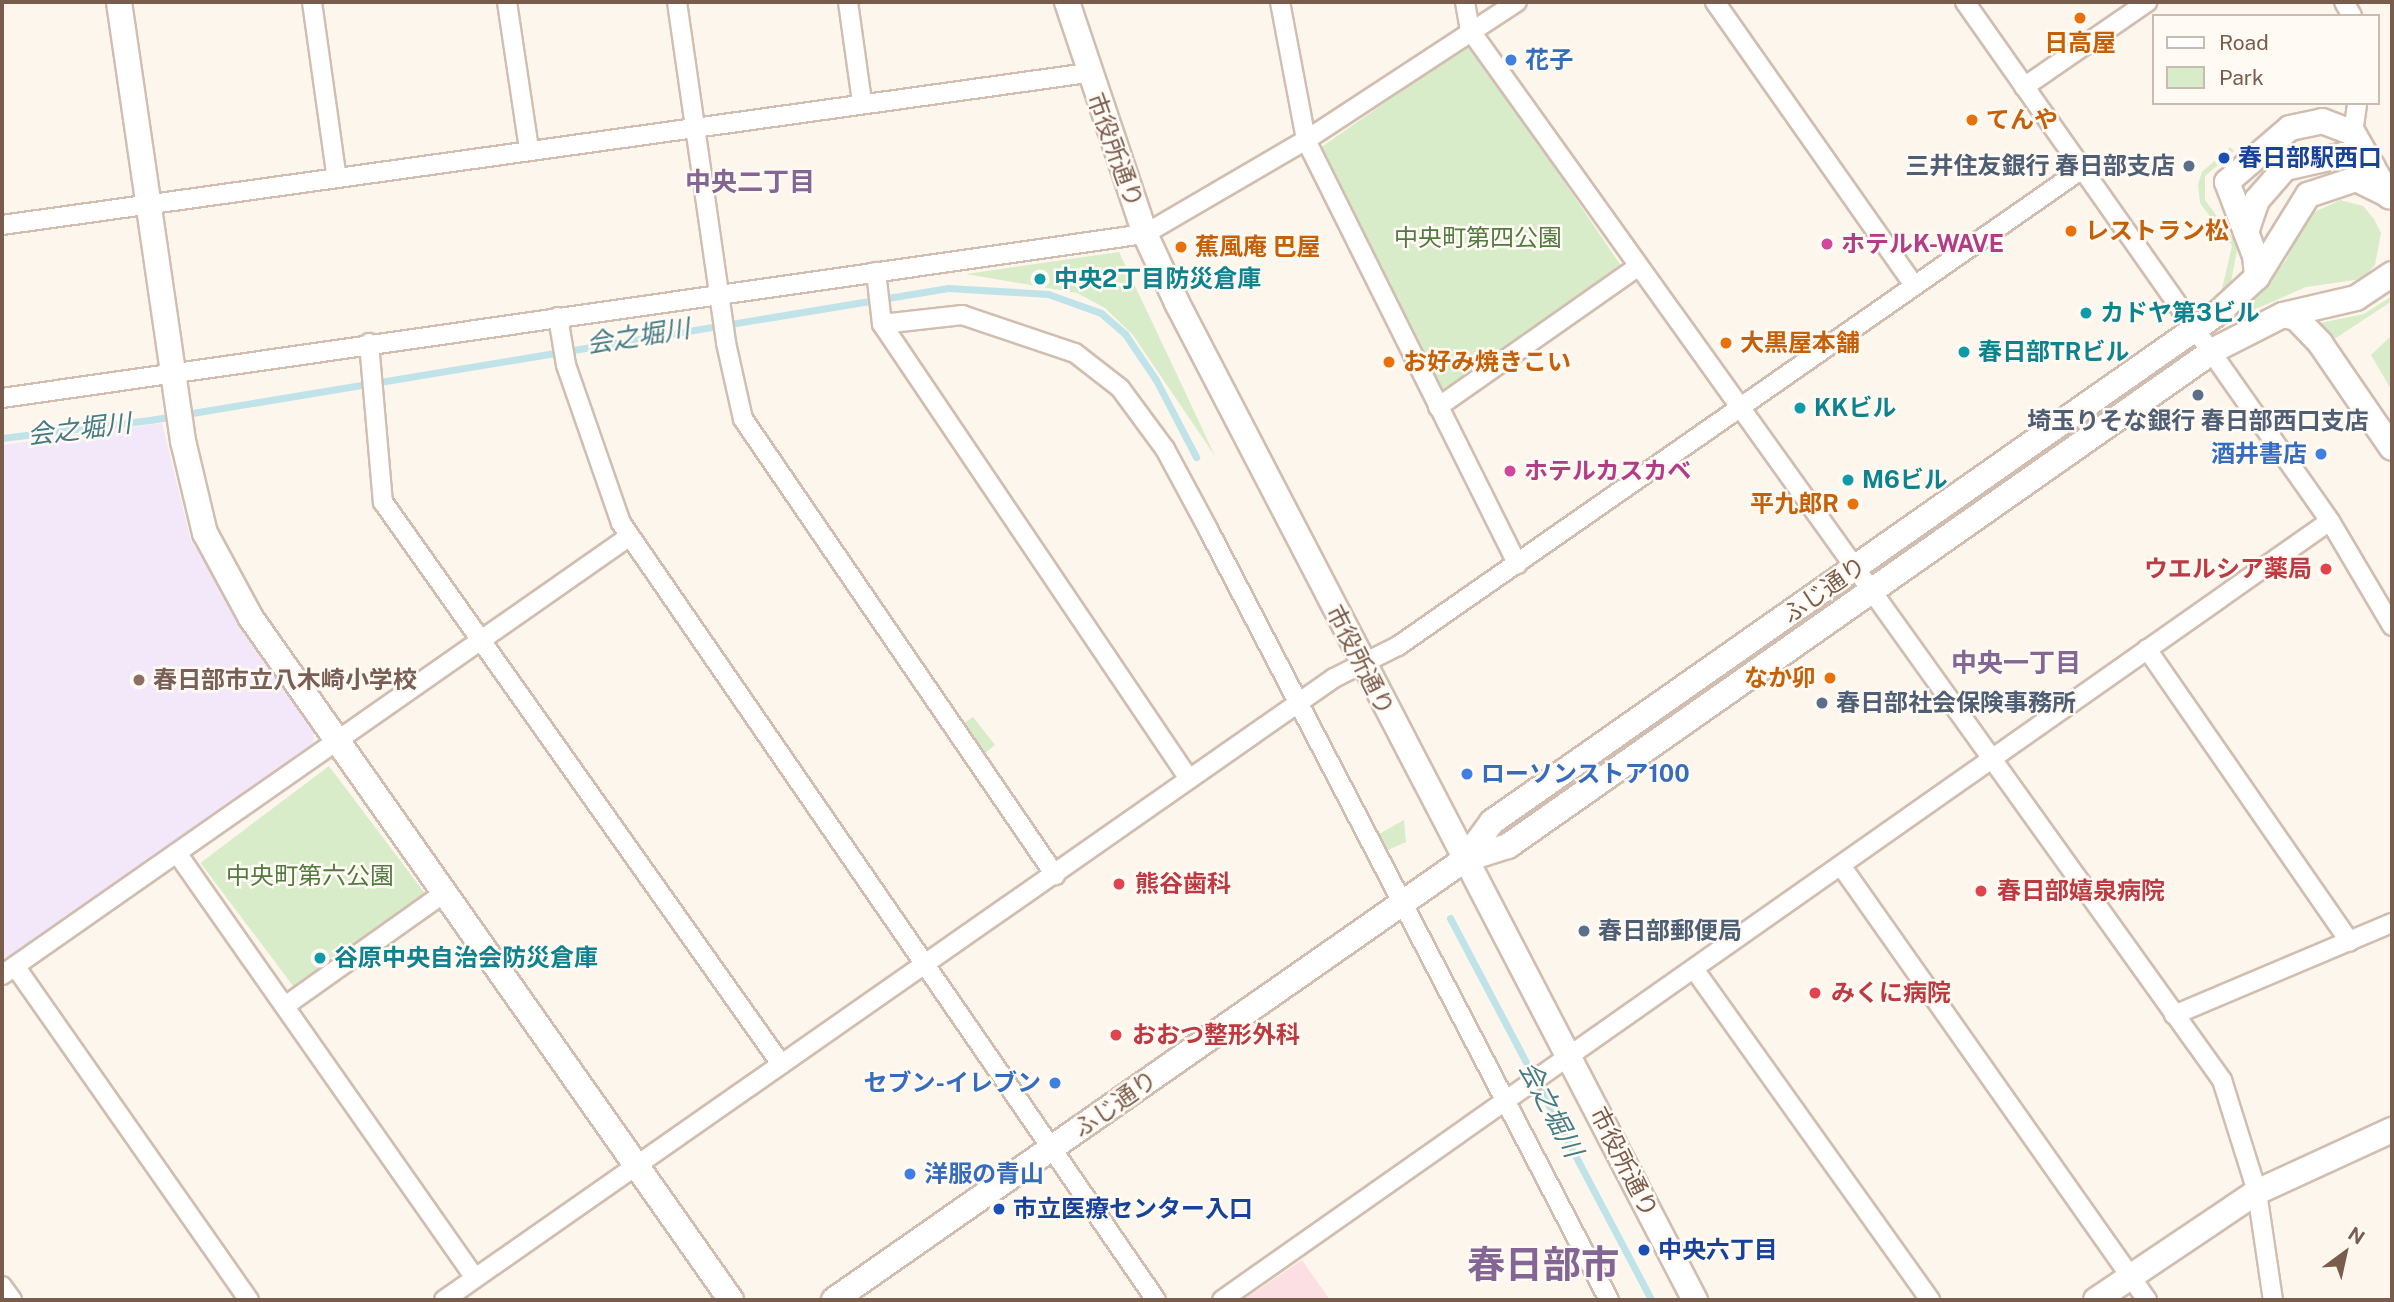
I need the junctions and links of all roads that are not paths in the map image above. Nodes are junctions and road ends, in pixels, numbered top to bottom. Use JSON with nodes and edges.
{"nodes":[{"id":1,"x":119,"y":2,"type":"edge"},
{"id":2,"x":312,"y":2,"type":"edge"},
{"id":3,"x":507,"y":2,"type":"edge"},
{"id":4,"x":677,"y":2,"type":"edge"},
{"id":5,"x":848,"y":2,"type":"edge"},
{"id":6,"x":1067,"y":2,"type":"edge"},
{"id":7,"x":1280,"y":2,"type":"edge"},
{"id":8,"x":1465,"y":2,"type":"edge"},
{"id":9,"x":1517,"y":2,"type":"edge"},
{"id":10,"x":1715,"y":2,"type":"edge"},
{"id":11,"x":1965,"y":2,"type":"edge"},
{"id":12,"x":2147,"y":2,"type":"edge"},
{"id":13,"x":1470,"y":30,"type":"junction"},
{"id":14,"x":1087,"y":73,"type":"junction"},
{"id":15,"x":2024,"y":87,"type":"junction"},
{"id":16,"x":862,"y":101,"type":"junction"},
{"id":17,"x":2357,"y":105,"type":"edge"},
{"id":18,"x":695,"y":125,"type":"junction"},
{"id":19,"x":2353,"y":133,"type":"junction"},
{"id":20,"x":1306,"y":140,"type":"junction"},
{"id":21,"x":529,"y":150,"type":"junction"},
{"id":22,"x":2373,"y":167,"type":"junction"},
{"id":23,"x":2082,"y":169,"type":"junction"},
{"id":24,"x":336,"y":173,"type":"junction"},
{"id":25,"x":2390,"y":199,"type":"edge"},
{"id":26,"x":148,"y":204,"type":"junction"},
{"id":27,"x":2,"y":225,"type":"edge"},
{"id":28,"x":2246,"y":232,"type":"junction"},
{"id":29,"x":1145,"y":234,"type":"junction"},
{"id":30,"x":1637,"y":267,"type":"junction"},
{"id":31,"x":2392,"y":274,"type":"edge"},
{"id":32,"x":877,"y":276,"type":"junction"},
{"id":33,"x":2257,"y":277,"type":"junction"},
{"id":34,"x":1914,"y":285,"type":"junction"},
{"id":35,"x":720,"y":299,"type":"junction"},
{"id":36,"x":2283,"y":315,"type":"junction"},
{"id":37,"x":882,"y":318,"type":"junction"},
{"id":38,"x":559,"y":323,"type":"junction"},
{"id":39,"x":2193,"y":329,"type":"junction"},
{"id":40,"x":369,"y":351,"type":"junction"},
{"id":41,"x":2210,"y":353,"type":"junction"},
{"id":42,"x":174,"y":382,"type":"junction"},
{"id":43,"x":2,"y":398,"type":"edge"},
{"id":44,"x":1438,"y":407,"type":"junction"},
{"id":45,"x":1737,"y":409,"type":"junction"},
{"id":46,"x":2392,"y":448,"type":"edge"},
{"id":47,"x":2330,"y":521,"type":"junction"},
{"id":48,"x":630,"y":536,"type":"junction"},
{"id":49,"x":1517,"y":564,"type":"junction"},
{"id":50,"x":1853,"y":570,"type":"junction"},
{"id":51,"x":1869,"y":593,"type":"junction"},
{"id":52,"x":2392,"y":626,"type":"edge"},
{"id":53,"x":480,"y":641,"type":"junction"},
{"id":54,"x":2147,"y":649,"type":"junction"},
{"id":55,"x":1362,"y":664,"type":"junction"},
{"id":56,"x":1305,"y":699,"type":"junction"},
{"id":57,"x":336,"y":742,"type":"junction"},
{"id":58,"x":1988,"y":761,"type":"junction"},
{"id":59,"x":1189,"y":779,"type":"junction"},
{"id":60,"x":177,"y":853,"type":"junction"},
{"id":61,"x":1456,"y":865,"type":"junction"},
{"id":62,"x":1842,"y":867,"type":"junction"},
{"id":63,"x":1055,"y":875,"type":"junction"},
{"id":64,"x":441,"y":895,"type":"junction"},
{"id":65,"x":1410,"y":898,"type":"junction"},
{"id":66,"x":2392,"y":923,"type":"edge"},
{"id":67,"x":2350,"y":942,"type":"junction"},
{"id":68,"x":923,"y":966,"type":"junction"},
{"id":69,"x":1694,"y":969,"type":"junction"},
{"id":70,"x":8,"y":971,"type":"edge"},
{"id":71,"x":285,"y":1006,"type":"junction"},
{"id":72,"x":2174,"y":1015,"type":"junction"},
{"id":73,"x":1562,"y":1063,"type":"junction"},
{"id":74,"x":781,"y":1065,"type":"junction"},
{"id":75,"x":1512,"y":1098,"type":"junction"},
{"id":76,"x":2392,"y":1130,"type":"edge"},
{"id":77,"x":1051,"y":1149,"type":"junction"},
{"id":78,"x":636,"y":1167,"type":"junction"},
{"id":79,"x":2257,"y":1192,"type":"junction"},
{"id":80,"x":2130,"y":1276,"type":"junction"},
{"id":81,"x":475,"y":1278,"type":"junction"},
{"id":82,"x":2,"y":1286,"type":"edge"},
{"id":83,"x":12,"y":1300,"type":"edge"},
{"id":84,"x":249,"y":1300,"type":"edge"},
{"id":85,"x":444,"y":1300,"type":"edge"},
{"id":86,"x":731,"y":1300,"type":"edge"},
{"id":87,"x":835,"y":1300,"type":"edge"},
{"id":88,"x":1156,"y":1300,"type":"edge"},
{"id":89,"x":1222,"y":1300,"type":"edge"},
{"id":90,"x":1609,"y":1300,"type":"edge"},
{"id":91,"x":1695,"y":1300,"type":"edge"},
{"id":92,"x":1930,"y":1300,"type":"edge"},
{"id":93,"x":2096,"y":1300,"type":"edge"},
{"id":94,"x":2147,"y":1300,"type":"edge"},
{"id":95,"x":2273,"y":1300,"type":"edge"}],
"edges":[{"from":1,"to":26,"type":"street"},
{"from":2,"to":24,"type":"street"},
{"from":3,"to":21,"type":"street"},
{"from":4,"to":18,"type":"street"},
{"from":5,"to":16,"type":"street"},
{"from":6,"to":14,"type":"street","name":"市役所通り"},
{"from":7,"to":20,"type":"street"},
{"from":8,"to":13,"type":"street"},
{"from":9,"to":13,"type":"street"},
{"from":10,"to":34,"type":"street"},
{"from":11,"to":15,"type":"street"},
{"from":12,"to":15,"type":"street"},
{"from":13,"to":20,"type":"street"},
{"from":13,"to":30,"type":"street"},
{"from":14,"to":16,"type":"street"},
{"from":14,"to":29,"type":"street","name":"市役所通り"},
{"from":15,"to":23,"type":"street"},
{"from":16,"to":18,"type":"street"},
{"from":17,"to":19,"type":"street"},
{"from":18,"to":21,"type":"street"},
{"from":18,"to":35,"type":"street"},
{"from":19,"to":22,"type":"street"},
{"from":19,"to":28,"type":"street"},
{"from":20,"to":29,"type":"street"},
{"from":20,"to":44,"type":"street"},
{"from":21,"to":24,"type":"street"},
{"from":22,"to":25,"type":"street"},
{"from":22,"to":28,"type":"street"},
{"from":23,"to":34,"type":"street"},
{"from":23,"to":39,"type":"street"},
{"from":24,"to":26,"type":"street"},
{"from":25,"to":33,"type":"street"},
{"from":26,"to":27,"type":"street"},
{"from":26,"to":42,"type":"street"},
{"from":28,"to":33,"type":"street"},
{"from":29,"to":32,"type":"street"},
{"from":29,"to":55,"type":"street","name":"市役所通り"},
{"from":30,"to":44,"type":"street"},
{"from":30,"to":45,"type":"street"},
{"from":31,"to":36,"type":"street","name":"ふじ通り"},
{"from":32,"to":35,"type":"street"},
{"from":32,"to":37,"type":"street"},
{"from":33,"to":39,"type":"street","name":"ふじ通り"},
{"from":34,"to":45,"type":"street"},
{"from":35,"to":38,"type":"street"},
{"from":35,"to":63,"type":"street"},
{"from":36,"to":41,"type":"street","name":"ふじ通り"},
{"from":36,"to":46,"type":"street"},
{"from":37,"to":56,"type":"street"},
{"from":37,"to":59,"type":"street"},
{"from":38,"to":40,"type":"street"},
{"from":38,"to":48,"type":"street"},
{"from":39,"to":41,"type":"street"},
{"from":39,"to":50,"type":"street","name":"ふじ通り"},
{"from":40,"to":42,"type":"street"},
{"from":40,"to":53,"type":"street"},
{"from":41,"to":47,"type":"street"},
{"from":41,"to":51,"type":"street","name":"ふじ通り"},
{"from":42,"to":43,"type":"street"},
{"from":42,"to":57,"type":"street"},
{"from":44,"to":49,"type":"street"},
{"from":45,"to":49,"type":"street"},
{"from":45,"to":50,"type":"street"},
{"from":47,"to":52,"type":"street"},
{"from":47,"to":54,"type":"street"},
{"from":48,"to":53,"type":"street"},
{"from":48,"to":68,"type":"street"},
{"from":49,"to":55,"type":"street"},
{"from":50,"to":51,"type":"street"},
{"from":50,"to":61,"type":"street","name":"ふじ通り"},
{"from":51,"to":58,"type":"street"},
{"from":51,"to":61,"type":"street","name":"ふじ通り"},
{"from":53,"to":57,"type":"street"},
{"from":53,"to":74,"type":"street"},
{"from":54,"to":58,"type":"street"},
{"from":54,"to":67,"type":"street"},
{"from":55,"to":56,"type":"street"},
{"from":55,"to":61,"type":"street","name":"市役所通り"},
{"from":56,"to":59,"type":"street"},
{"from":56,"to":65,"type":"street"},
{"from":57,"to":60,"type":"street"},
{"from":57,"to":64,"type":"street"},
{"from":58,"to":62,"type":"street"},
{"from":58,"to":72,"type":"street"},
{"from":59,"to":63,"type":"street"},
{"from":60,"to":70,"type":"street"},
{"from":60,"to":71,"type":"street"},
{"from":61,"to":65,"type":"street","name":"ふじ通り"},
{"from":61,"to":73,"type":"street","name":"市役所通り"},
{"from":62,"to":69,"type":"street"},
{"from":62,"to":80,"type":"street"},
{"from":63,"to":68,"type":"street"},
{"from":64,"to":71,"type":"street"},
{"from":64,"to":78,"type":"street"},
{"from":65,"to":75,"type":"street"},
{"from":65,"to":77,"type":"street","name":"ふじ通り"},
{"from":66,"to":67,"type":"street"},
{"from":67,"to":72,"type":"street"},
{"from":68,"to":74,"type":"street"},
{"from":68,"to":77,"type":"street"},
{"from":69,"to":73,"type":"street"},
{"from":69,"to":92,"type":"street"},
{"from":70,"to":84,"type":"street"},
{"from":71,"to":81,"type":"street"},
{"from":72,"to":79,"type":"street"},
{"from":73,"to":75,"type":"street"},
{"from":73,"to":91,"type":"street","name":"市役所通り"},
{"from":74,"to":78,"type":"street"},
{"from":75,"to":89,"type":"street"},
{"from":75,"to":90,"type":"street"},
{"from":76,"to":79,"type":"street"},
{"from":77,"to":87,"type":"street","name":"ふじ通り"},
{"from":77,"to":88,"type":"street"},
{"from":78,"to":81,"type":"street"},
{"from":78,"to":86,"type":"street"},
{"from":79,"to":80,"type":"street"},
{"from":79,"to":95,"type":"street"},
{"from":80,"to":93,"type":"street"},
{"from":80,"to":94,"type":"street"},
{"from":81,"to":85,"type":"street"},
{"from":82,"to":83,"type":"street"}]}
